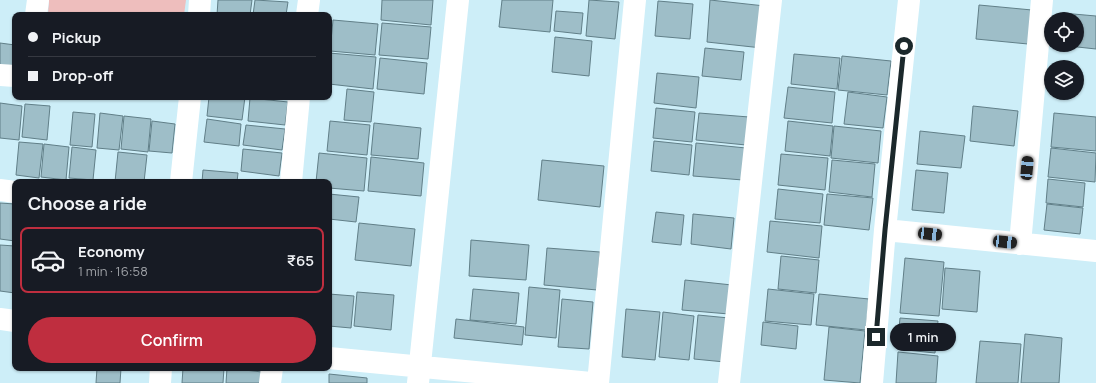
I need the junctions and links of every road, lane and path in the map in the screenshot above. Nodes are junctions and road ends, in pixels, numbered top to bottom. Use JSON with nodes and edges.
{"nodes":[{"id":1,"x":38,"y":0,"type":"edge"},
{"id":2,"x":200,"y":0,"type":"edge"},
{"id":3,"x":309,"y":0,"type":"edge"},
{"id":4,"x":458,"y":0,"type":"edge"},
{"id":5,"x":635,"y":0,"type":"edge"},
{"id":6,"x":771,"y":0,"type":"edge"},
{"id":7,"x":908,"y":0,"type":"edge"},
{"id":8,"x":1042,"y":0,"type":"edge"},
{"id":9,"x":36,"y":12,"type":"edge"},
{"id":10,"x":199,"y":12,"type":"edge"},
{"id":11,"x":307,"y":12,"type":"edge"},
{"id":12,"x":0,"y":75,"type":"edge"},
{"id":13,"x":12,"y":76,"type":"edge"},
{"id":14,"x":190,"y":100,"type":"edge"},
{"id":15,"x":299,"y":100,"type":"edge"},
{"id":16,"x":181,"y":179,"type":"edge"},
{"id":17,"x":291,"y":179,"type":"edge"},
{"id":18,"x":0,"y":190,"type":"edge"},
{"id":19,"x":12,"y":192,"type":"edge"},
{"id":20,"x":885,"y":230,"type":"junction"},
{"id":21,"x":1020,"y":244,"type":"junction"},
{"id":22,"x":1096,"y":252,"type":"edge"},
{"id":23,"x":0,"y":319,"type":"edge"},
{"id":24,"x":12,"y":321,"type":"edge"},
{"id":25,"x":332,"y":359,"type":"edge"},
{"id":26,"x":161,"y":371,"type":"edge"},
{"id":27,"x":272,"y":371,"type":"edge"},
{"id":28,"x":419,"y":375,"type":"edge"},
{"id":29,"x":160,"y":383,"type":"edge"},
{"id":30,"x":270,"y":383,"type":"edge"},
{"id":31,"x":591,"y":383,"type":"edge"},
{"id":32,"x":598,"y":383,"type":"edge"},
{"id":33,"x":729,"y":383,"type":"edge"},
{"id":34,"x":872,"y":383,"type":"edge"}],
"edges":[{"from":1,"to":9,"type":"street"},
{"from":2,"to":10,"type":"street"},
{"from":3,"to":11,"type":"street"},
{"from":4,"to":28,"type":"street"},
{"from":5,"to":32,"type":"street"},
{"from":6,"to":33,"type":"street"},
{"from":7,"to":20,"type":"street"},
{"from":8,"to":21,"type":"street"},
{"from":12,"to":13,"type":"street"},
{"from":14,"to":16,"type":"street"},
{"from":15,"to":17,"type":"street"},
{"from":18,"to":19,"type":"street"},
{"from":20,"to":21,"type":"street"},
{"from":20,"to":34,"type":"street"},
{"from":21,"to":22,"type":"street"},
{"from":23,"to":24,"type":"street"},
{"from":25,"to":28,"type":"street"},
{"from":26,"to":29,"type":"street"},
{"from":27,"to":30,"type":"street"},
{"from":28,"to":31,"type":"street"}]}
